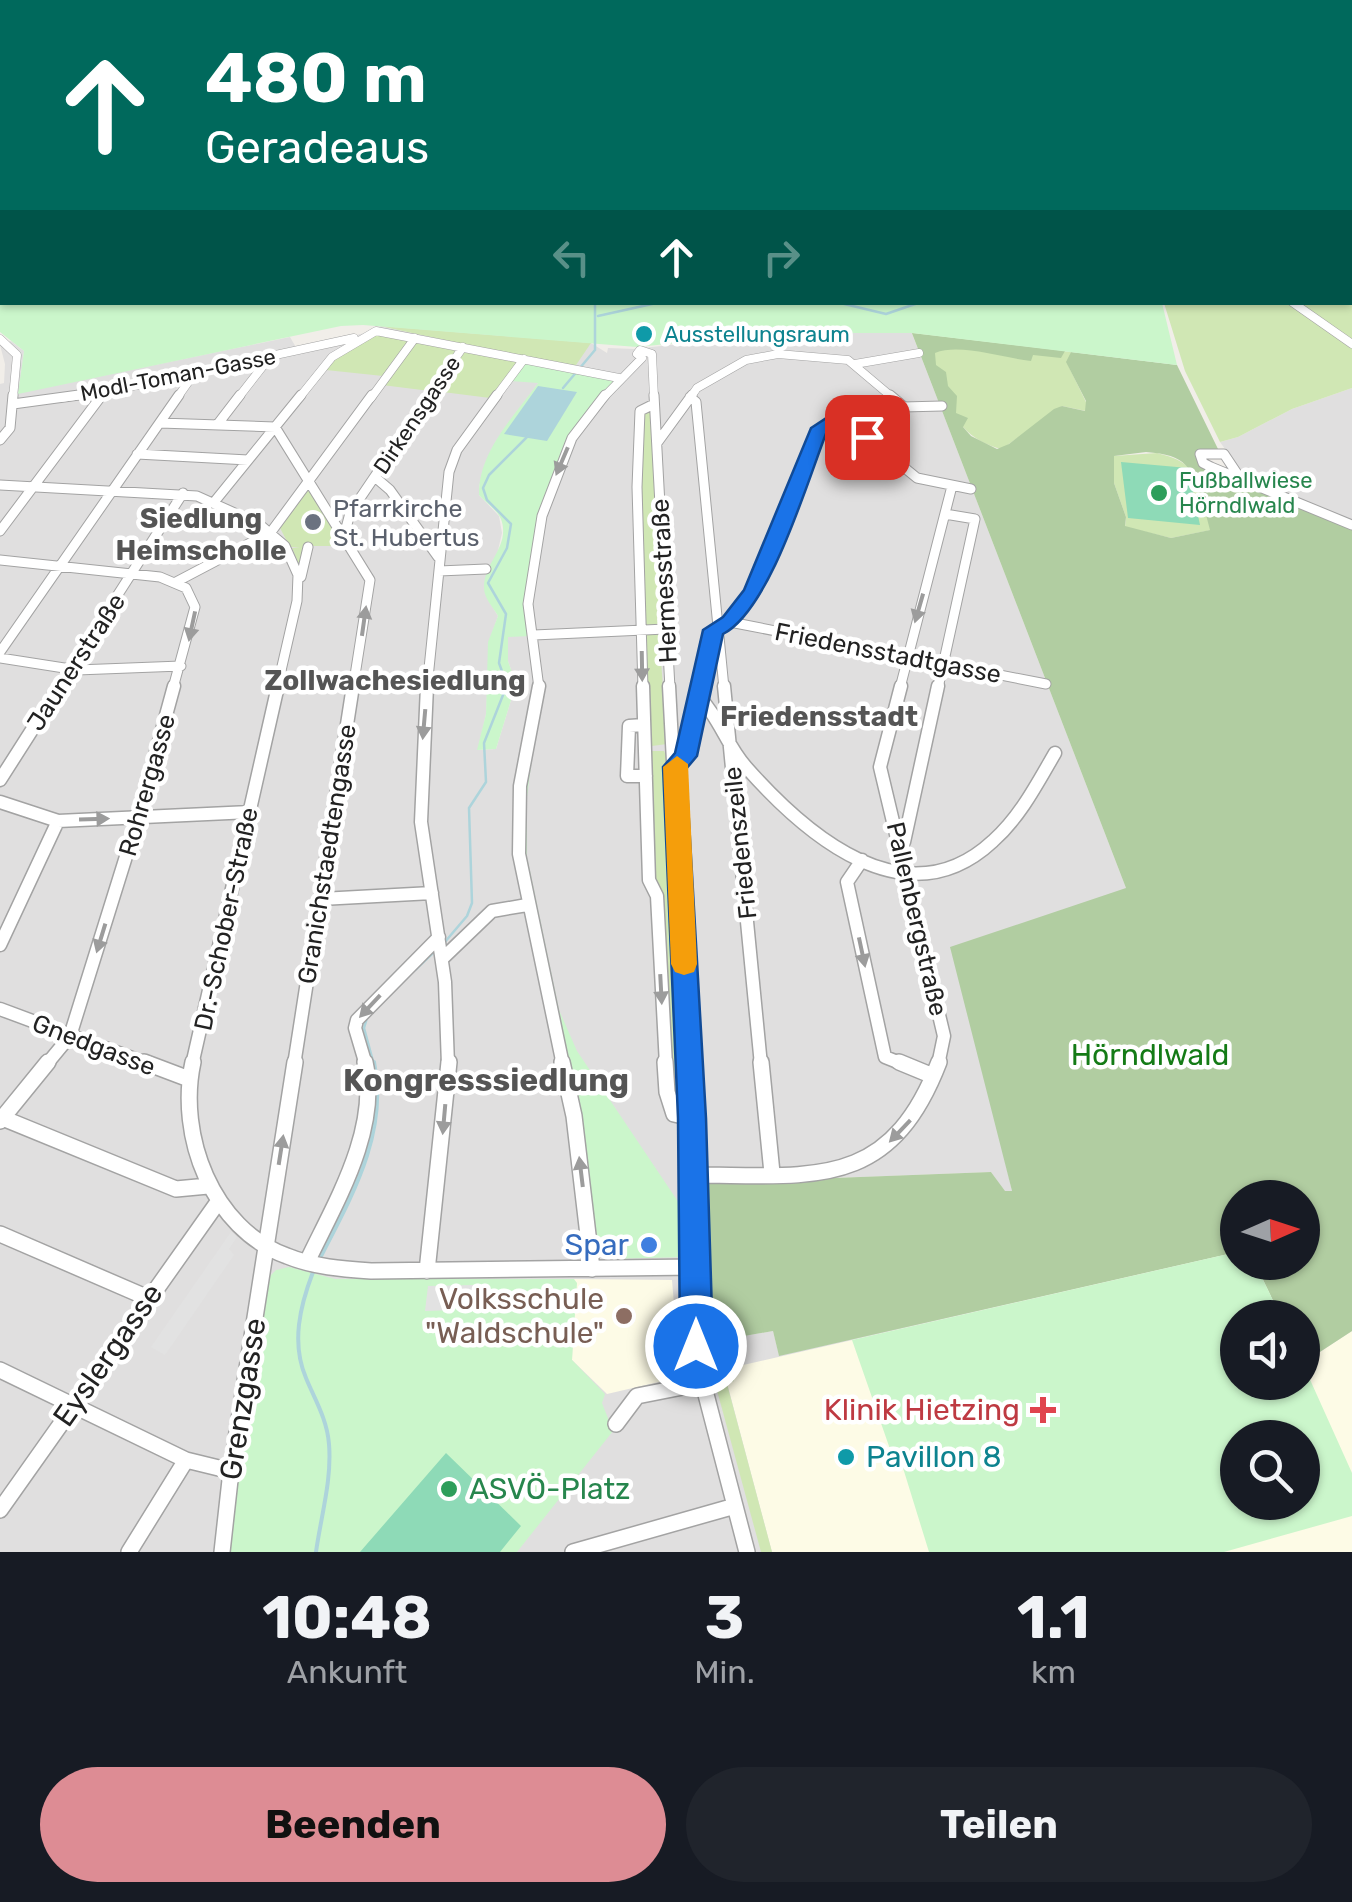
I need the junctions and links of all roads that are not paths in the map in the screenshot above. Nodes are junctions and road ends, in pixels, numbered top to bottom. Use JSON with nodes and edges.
{"nodes":[{"id":1,"x":1296,"y":305,"type":"edge"},
{"id":2,"x":368,"y":335,"type":"junction"},
{"id":3,"x":415,"y":338,"type":"junction"},
{"id":4,"x":0,"y":339,"type":"edge"},
{"id":5,"x":343,"y":341,"type":"junction"},
{"id":6,"x":1352,"y":344,"type":"edge"},
{"id":7,"x":463,"y":347,"type":"junction"},
{"id":8,"x":919,"y":352,"type":"dead end"},
{"id":9,"x":270,"y":357,"type":"junction"},
{"id":10,"x":332,"y":357,"type":"junction"},
{"id":11,"x":524,"y":360,"type":"junction"},
{"id":12,"x":855,"y":364,"type":"junction"},
{"id":13,"x":194,"y":374,"type":"junction"},
{"id":14,"x":618,"y":379,"type":"junction"},
{"id":15,"x":104,"y":392,"type":"junction"},
{"id":16,"x":690,"y":397,"type":"junction"},
{"id":17,"x":13,"y":404,"type":"junction"},
{"id":18,"x":654,"y":404,"type":"junction"},
{"id":19,"x":902,"y":405,"type":"junction"},
{"id":20,"x":942,"y":406,"type":"dead end"},
{"id":21,"x":828,"y":422,"type":"junction"},
{"id":22,"x":160,"y":423,"type":"junction"},
{"id":23,"x":218,"y":425,"type":"junction"},
{"id":24,"x":275,"y":427,"type":"junction"},
{"id":25,"x":0,"y":440,"type":"edge"},
{"id":26,"x":657,"y":443,"type":"junction"},
{"id":27,"x":138,"y":454,"type":"junction"},
{"id":28,"x":248,"y":460,"type":"junction"},
{"id":29,"x":1238,"y":475,"type":"dead end"},
{"id":30,"x":376,"y":478,"type":"junction"},
{"id":31,"x":310,"y":480,"type":"junction"},
{"id":32,"x":0,"y":485,"type":"edge"},
{"id":33,"x":34,"y":486,"type":"junction"},
{"id":34,"x":952,"y":486,"type":"junction"},
{"id":35,"x":113,"y":489,"type":"junction"},
{"id":36,"x":971,"y":489,"type":"dead end"},
{"id":37,"x":184,"y":493,"type":"junction"},
{"id":38,"x":215,"y":501,"type":"junction"},
{"id":39,"x":945,"y":514,"type":"junction"},
{"id":40,"x":1352,"y":525,"type":"edge"},
{"id":41,"x":0,"y":531,"type":"edge"},
{"id":42,"x":270,"y":532,"type":"junction"},
{"id":43,"x":344,"y":536,"type":"junction"},
{"id":44,"x":308,"y":547,"type":"dead end"},
{"id":45,"x":0,"y":560,"type":"edge"},
{"id":46,"x":439,"y":564,"type":"junction"},
{"id":47,"x":58,"y":566,"type":"junction"},
{"id":48,"x":486,"y":568,"type":"dead end"},
{"id":49,"x":132,"y":573,"type":"junction"},
{"id":50,"x":176,"y":582,"type":"junction"},
{"id":51,"x":297,"y":596,"type":"junction"},
{"id":52,"x":724,"y":624,"type":"junction"},
{"id":53,"x":666,"y":629,"type":"junction"},
{"id":54,"x":641,"y":632,"type":"junction"},
{"id":55,"x":534,"y":635,"type":"junction"},
{"id":56,"x":0,"y":655,"type":"edge"},
{"id":57,"x":906,"y":656,"type":"junction"},
{"id":58,"x":944,"y":663,"type":"junction"},
{"id":59,"x":181,"y":666,"type":"junction"},
{"id":60,"x":72,"y":669,"type":"junction"},
{"id":61,"x":1046,"y":684,"type":"dead end"},
{"id":62,"x":699,"y":697,"type":"junction"},
{"id":63,"x":644,"y":725,"type":"junction"},
{"id":64,"x":673,"y":748,"type":"junction"},
{"id":65,"x":730,"y":748,"type":"junction"},
{"id":66,"x":645,"y":749,"type":"junction"},
{"id":67,"x":1055,"y":753,"type":"dead end"},
{"id":68,"x":674,"y":767,"type":"junction"},
{"id":69,"x":646,"y":776,"type":"junction"},
{"id":70,"x":0,"y":780,"type":"edge"},
{"id":71,"x":0,"y":802,"type":"edge"},
{"id":72,"x":250,"y":812,"type":"junction"},
{"id":73,"x":138,"y":818,"type":"junction"},
{"id":74,"x":58,"y":821,"type":"junction"},
{"id":75,"x":903,"y":853,"type":"junction"},
{"id":76,"x":862,"y":860,"type":"junction"},
{"id":77,"x":908,"y":875,"type":"junction"},
{"id":78,"x":432,"y":893,"type":"junction"},
{"id":79,"x":320,"y":899,"type":"junction"},
{"id":80,"x":527,"y":905,"type":"junction"},
{"id":81,"x":0,"y":945,"type":"edge"},
{"id":82,"x":440,"y":947,"type":"junction"},
{"id":83,"x":0,"y":1009,"type":"edge"},
{"id":84,"x":70,"y":1036,"type":"junction"},
{"id":85,"x":934,"y":1076,"type":"junction"},
{"id":86,"x":189,"y":1079,"type":"junction"},
{"id":87,"x":692,"y":1118,"type":"junction"},
{"id":88,"x":1,"y":1119,"type":"edge"},
{"id":89,"x":772,"y":1173,"type":"junction"},
{"id":90,"x":694,"y":1175,"type":"junction"},
{"id":91,"x":208,"y":1186,"type":"junction"},
{"id":92,"x":218,"y":1202,"type":"junction"},
{"id":93,"x":0,"y":1234,"type":"edge"},
{"id":94,"x":266,"y":1246,"type":"junction"},
{"id":95,"x":313,"y":1264,"type":"junction"},
{"id":96,"x":696,"y":1266,"type":"junction"},
{"id":97,"x":592,"y":1269,"type":"junction"},
{"id":98,"x":427,"y":1271,"type":"junction"},
{"id":99,"x":148,"y":1298,"type":"junction"},
{"id":100,"x":0,"y":1370,"type":"edge"},
{"id":101,"x":702,"y":1383,"type":"junction"},
{"id":102,"x":73,"y":1404,"type":"junction"},
{"id":103,"x":616,"y":1424,"type":"dead end"},
{"id":104,"x":186,"y":1460,"type":"junction"},
{"id":105,"x":231,"y":1471,"type":"junction"},
{"id":106,"x":735,"y":1506,"type":"junction"},
{"id":107,"x":0,"y":1510,"type":"edge"},
{"id":108,"x":607,"y":1548,"type":"edge"},
{"id":109,"x":129,"y":1552,"type":"edge"},
{"id":110,"x":222,"y":1552,"type":"edge"},
{"id":111,"x":573,"y":1552,"type":"edge"},
{"id":112,"x":746,"y":1552,"type":"edge"}],
"edges":[{"from":1,"to":6,"type":"street"},
{"from":2,"to":3,"type":"street","name":"Modl-Toman-Gasse"},
{"from":2,"to":5,"type":"street","name":"Modl-Toman-Gasse"},
{"from":2,"to":10,"type":"street"},
{"from":3,"to":7,"type":"street","name":"Modl-Toman-Gasse"},
{"from":3,"to":31,"type":"street"},
{"from":4,"to":17,"type":"street"},
{"from":5,"to":9,"type":"street","name":"Modl-Toman-Gasse"},
{"from":5,"to":10,"type":"street"},
{"from":7,"to":11,"type":"street","name":"Modl-Toman-Gasse"},
{"from":7,"to":30,"type":"street","name":"Dirkensgasse"},
{"from":8,"to":12,"type":"street"},
{"from":9,"to":13,"type":"street","name":"Modl-Toman-Gasse"},
{"from":9,"to":23,"type":"street"},
{"from":10,"to":24,"type":"street"},
{"from":11,"to":14,"type":"street","name":"Modl-Toman-Gasse"},
{"from":11,"to":46,"type":"street"},
{"from":12,"to":16,"type":"street"},
{"from":12,"to":19,"type":"street"},
{"from":13,"to":15,"type":"street","name":"Modl-Toman-Gasse"},
{"from":13,"to":22,"type":"street"},
{"from":14,"to":18,"type":"street","name":"Hermesstraße"},
{"from":14,"to":55,"type":"street","one_way":true},
{"from":15,"to":17,"type":"street","name":"Modl-Toman-Gasse"},
{"from":15,"to":33,"type":"street"},
{"from":16,"to":26,"type":"street"},
{"from":16,"to":52,"type":"street","name":"Friedenszeile"},
{"from":17,"to":25,"type":"street"},
{"from":18,"to":26,"type":"street","name":"Hermesstraße"},
{"from":18,"to":54,"type":"street","name":"Hermesstraße"},
{"from":19,"to":20,"type":"street"},
{"from":19,"to":21,"type":"street"},
{"from":21,"to":34,"type":"street"},
{"from":21,"to":52,"type":"street"},
{"from":22,"to":23,"type":"street"},
{"from":22,"to":27,"type":"street"},
{"from":23,"to":24,"type":"street"},
{"from":24,"to":28,"type":"street"},
{"from":24,"to":31,"type":"street","name":"Granichstaedtengasse"},
{"from":26,"to":53,"type":"street","name":"Hermesstraße"},
{"from":27,"to":28,"type":"street"},
{"from":27,"to":35,"type":"street"},
{"from":28,"to":38,"type":"street"},
{"from":29,"to":40,"type":"street"},
{"from":30,"to":43,"type":"street","name":"Dirkensgasse"},
{"from":30,"to":46,"type":"street"},
{"from":31,"to":42,"type":"street"},
{"from":31,"to":43,"type":"street","name":"Granichstaedtengasse"},
{"from":32,"to":33,"type":"street"},
{"from":33,"to":35,"type":"street"},
{"from":33,"to":41,"type":"street"},
{"from":34,"to":36,"type":"street"},
{"from":34,"to":39,"type":"street","name":"Pallenbergstraße"},
{"from":35,"to":37,"type":"street"},
{"from":35,"to":47,"type":"street"},
{"from":37,"to":38,"type":"street"},
{"from":37,"to":49,"type":"street","name":"Jaunerstraße"},
{"from":38,"to":42,"type":"street"},
{"from":39,"to":57,"type":"street","name":"Pallenbergstraße","one_way":true},
{"from":39,"to":58,"type":"street"},
{"from":42,"to":50,"type":"street"},
{"from":42,"to":51,"type":"street","name":"Dr.-Schober-Straße"},
{"from":79,"to":43,"type":"street","name":"Granichstaedtengasse","one_way":true},
{"from":44,"to":51,"type":"street"},
{"from":45,"to":47,"type":"street"},
{"from":46,"to":48,"type":"street"},
{"from":46,"to":78,"type":"street","one_way":true},
{"from":47,"to":49,"type":"street"},
{"from":47,"to":56,"type":"street"},
{"from":49,"to":50,"type":"street"},
{"from":49,"to":60,"type":"street","name":"Jaunerstraße"},
{"from":50,"to":59,"type":"street","name":"Rohrergasse","one_way":true},
{"from":51,"to":72,"type":"street","name":"Dr.-Schober-Straße"},
{"from":52,"to":57,"type":"street","name":"Friedensstadtgasse"},
{"from":52,"to":62,"type":"street"},
{"from":52,"to":65,"type":"street","name":"Friedenszeile"},
{"from":53,"to":54,"type":"street"},
{"from":53,"to":64,"type":"street","name":"Hermesstraße"},
{"from":54,"to":55,"type":"street"},
{"from":54,"to":63,"type":"street","name":"Hermesstraße","one_way":true},
{"from":55,"to":80,"type":"street"},
{"from":56,"to":60,"type":"street"},
{"from":57,"to":58,"type":"street","name":"Friedensstadtgasse"},
{"from":57,"to":75,"type":"street","name":"Pallenbergstraße"},
{"from":58,"to":61,"type":"street","name":"Friedensstadtgasse"},
{"from":58,"to":75,"type":"street"},
{"from":59,"to":60,"type":"street"},
{"from":59,"to":73,"type":"street","name":"Rohrergasse"},
{"from":60,"to":70,"type":"street","name":"Jaunerstraße"},
{"from":62,"to":65,"type":"street"},
{"from":62,"to":68,"type":"street"},
{"from":63,"to":66,"type":"street","name":"Hermesstraße"},
{"from":63,"to":69,"type":"street","name":"Hermesstraße"},
{"from":64,"to":66,"type":"street"},
{"from":64,"to":68,"type":"street","name":"Hermesstraße"},
{"from":65,"to":76,"type":"street"},
{"from":65,"to":89,"type":"street","name":"Friedenszeile"},
{"from":66,"to":69,"type":"street","name":"Hermesstraße"},
{"from":67,"to":77,"type":"street"},
{"from":68,"to":87,"type":"street","name":"Hermesstraße"},
{"from":69,"to":87,"type":"street","name":"Hermesstraße","one_way":true},
{"from":71,"to":74,"type":"street"},
{"from":72,"to":73,"type":"street"},
{"from":72,"to":86,"type":"street","name":"Dr.-Schober-Straße"},
{"from":74,"to":73,"type":"street","one_way":true},
{"from":73,"to":84,"type":"street","name":"Rohrergasse","one_way":true},
{"from":74,"to":81,"type":"street"},
{"from":75,"to":77,"type":"street","name":"Pallenbergstraße"},
{"from":76,"to":77,"type":"street"},
{"from":76,"to":85,"type":"street","one_way":true},
{"from":77,"to":85,"type":"street","name":"Pallenbergstraße"},
{"from":78,"to":79,"type":"street"},
{"from":78,"to":82,"type":"street"},
{"from":94,"to":79,"type":"street","name":"Granichstaedtengasse","one_way":true},
{"from":80,"to":82,"type":"street"},
{"from":97,"to":80,"type":"street","one_way":true},
{"from":82,"to":95,"type":"street","one_way":true},
{"from":82,"to":98,"type":"street","one_way":true},
{"from":83,"to":84,"type":"street","name":"Gnedgasse"},
{"from":84,"to":86,"type":"street","name":"Gnedgasse"},
{"from":84,"to":88,"type":"street"},
{"from":85,"to":89,"type":"street","name":"Pallenbergstraße","one_way":true},
{"from":86,"to":91,"type":"street","name":"Dr.-Schober-Straße"},
{"from":87,"to":90,"type":"street","name":"Hermesstraße"},
{"from":88,"to":91,"type":"street"},
{"from":89,"to":90,"type":"street","name":"Pallenbergstraße"},
{"from":90,"to":96,"type":"street","name":"Hermesstraße"},
{"from":91,"to":92,"type":"street","name":"Dr.-Schober-Straße"},
{"from":92,"to":94,"type":"street","name":"Dr.-Schober-Straße"},
{"from":92,"to":99,"type":"street","name":"Eyslergasse"},
{"from":93,"to":99,"type":"street"},
{"from":94,"to":95,"type":"street","name":"Dr.-Schober-Straße"},
{"from":94,"to":105,"type":"street","name":"Grenzgasse"},
{"from":95,"to":98,"type":"street","name":"Dr.-Schober-Straße"},
{"from":96,"to":97,"type":"street","name":"Dr.-Schober-Straße"},
{"from":96,"to":101,"type":"street","name":"Hermesstraße"},
{"from":97,"to":98,"type":"street","name":"Dr.-Schober-Straße"},
{"from":99,"to":102,"type":"street","name":"Eyslergasse"},
{"from":100,"to":102,"type":"street"},
{"from":101,"to":103,"type":"street"},
{"from":101,"to":106,"type":"street","name":"Hermesstraße"},
{"from":102,"to":104,"type":"street"},
{"from":102,"to":107,"type":"street","name":"Eyslergasse"},
{"from":104,"to":105,"type":"street"},
{"from":104,"to":109,"type":"street"},
{"from":105,"to":110,"type":"street","name":"Grenzgasse"},
{"from":106,"to":108,"type":"street"},
{"from":106,"to":112,"type":"street","name":"Hermesstraße"},
{"from":108,"to":111,"type":"street"}]}
